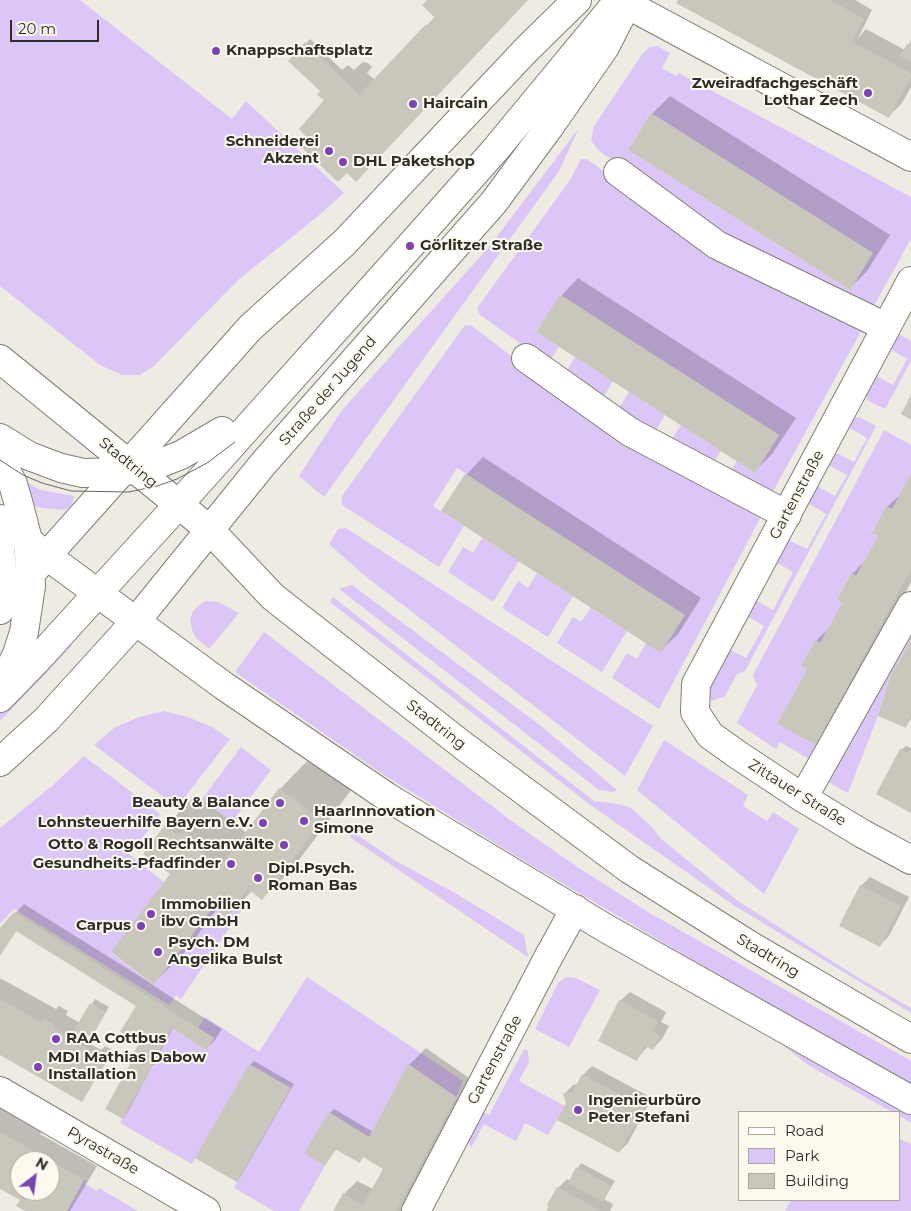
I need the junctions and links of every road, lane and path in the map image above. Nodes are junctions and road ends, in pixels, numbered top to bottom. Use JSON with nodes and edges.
{"nodes":[{"id":1,"x":578,"y":0,"type":"edge"},
{"id":2,"x":619,"y":1,"type":"edge"},
{"id":3,"x":911,"y":157,"type":"edge"},
{"id":4,"x":618,"y":172,"type":"dead end"},
{"id":5,"x":410,"y":246,"type":"junction"},
{"id":6,"x":372,"y":265,"type":"junction"},
{"id":7,"x":911,"y":281,"type":"edge"},
{"id":8,"x":886,"y":327,"type":"junction"},
{"id":9,"x":526,"y":358,"type":"dead end"},
{"id":10,"x":0,"y":359,"type":"edge"},
{"id":11,"x":222,"y":431,"type":"junction"},
{"id":12,"x":0,"y":438,"type":"edge"},
{"id":13,"x":0,"y":459,"type":"edge"},
{"id":14,"x":129,"y":468,"type":"junction"},
{"id":15,"x":172,"y":498,"type":"junction"},
{"id":16,"x":787,"y":515,"type":"junction"},
{"id":17,"x":0,"y":519,"type":"edge"},
{"id":18,"x":210,"y":530,"type":"junction"},
{"id":19,"x":0,"y":546,"type":"edge"},
{"id":20,"x":35,"y":556,"type":"junction"},
{"id":21,"x":91,"y":587,"type":"junction"},
{"id":22,"x":911,"y":606,"type":"edge"},
{"id":23,"x":0,"y":609,"type":"edge"},
{"id":24,"x":136,"y":621,"type":"junction"},
{"id":25,"x":8,"y":663,"type":"edge"},
{"id":26,"x":0,"y":688,"type":"edge"},
{"id":27,"x":0,"y":698,"type":"edge"},
{"id":28,"x":694,"y":712,"type":"joint"},
{"id":29,"x":0,"y":762,"type":"edge"},
{"id":30,"x":808,"y":790,"type":"junction"},
{"id":31,"x":911,"y":860,"type":"edge"},
{"id":32,"x":575,"y":909,"type":"junction"},
{"id":33,"x":911,"y":1039,"type":"edge"},
{"id":34,"x":0,"y":1091,"type":"edge"},
{"id":35,"x":911,"y":1100,"type":"edge"},
{"id":36,"x":206,"y":1211,"type":"edge"},
{"id":37,"x":416,"y":1211,"type":"edge"}],
"edges":[{"from":1,"to":14,"type":"main road"},
{"from":2,"to":3,"type":"main road"},
{"from":2,"to":5,"type":"main road"},
{"from":2,"to":6,"type":"main road"},
{"from":2,"to":18,"type":"main road","name":"Straße der Jugend"},
{"from":4,"to":8,"type":"main road"},
{"from":5,"to":6,"type":"main road"},
{"from":5,"to":15,"type":"main road"},
{"from":6,"to":11,"type":"main road"},
{"from":7,"to":8,"type":"main road","name":"Gartenstraße"},
{"from":8,"to":16,"type":"main road","name":"Gartenstraße"},
{"from":9,"to":16,"type":"main road"},
{"from":10,"to":14,"type":"main road","name":"Stadtring"},
{"from":11,"to":14,"type":"main road"},
{"from":11,"to":15,"type":"main road"},
{"from":12,"to":14,"type":"main road"},
{"from":13,"to":20,"type":"main road"},
{"from":14,"to":15,"type":"main road","name":"Stadtring"},
{"from":14,"to":20,"type":"main road"},
{"from":15,"to":18,"type":"main road","name":"Stadtring"},
{"from":15,"to":21,"type":"main road"},
{"from":16,"to":28,"type":"main road","name":"Gartenstraße"},
{"from":17,"to":20,"type":"main road"},
{"from":18,"to":24,"type":"main road","name":"Straße der Jugend"},
{"from":18,"to":33,"type":"main road","name":"Stadtring"},
{"from":19,"to":23,"type":"main road"},
{"from":20,"to":21,"type":"main road"},
{"from":20,"to":23,"type":"main road"},
{"from":20,"to":25,"type":"main road"},
{"from":21,"to":24,"type":"main road"},
{"from":21,"to":25,"type":"main road"},
{"from":21,"to":27,"type":"main road"},
{"from":22,"to":30,"type":"main road","name":"Zittauer Straße"},
{"from":24,"to":29,"type":"main road","name":"Straße der Jugend"},
{"from":24,"to":32,"type":"main road"},
{"from":25,"to":26,"type":"main road"},
{"from":28,"to":30,"type":"main road","name":"Zittauer Straße"},
{"from":30,"to":31,"type":"main road","name":"Zittauer Straße"},
{"from":32,"to":35,"type":"main road"},
{"from":32,"to":37,"type":"main road","name":"Gartenstraße"},
{"from":34,"to":36,"type":"main road","name":"Pyrastraße"}]}
